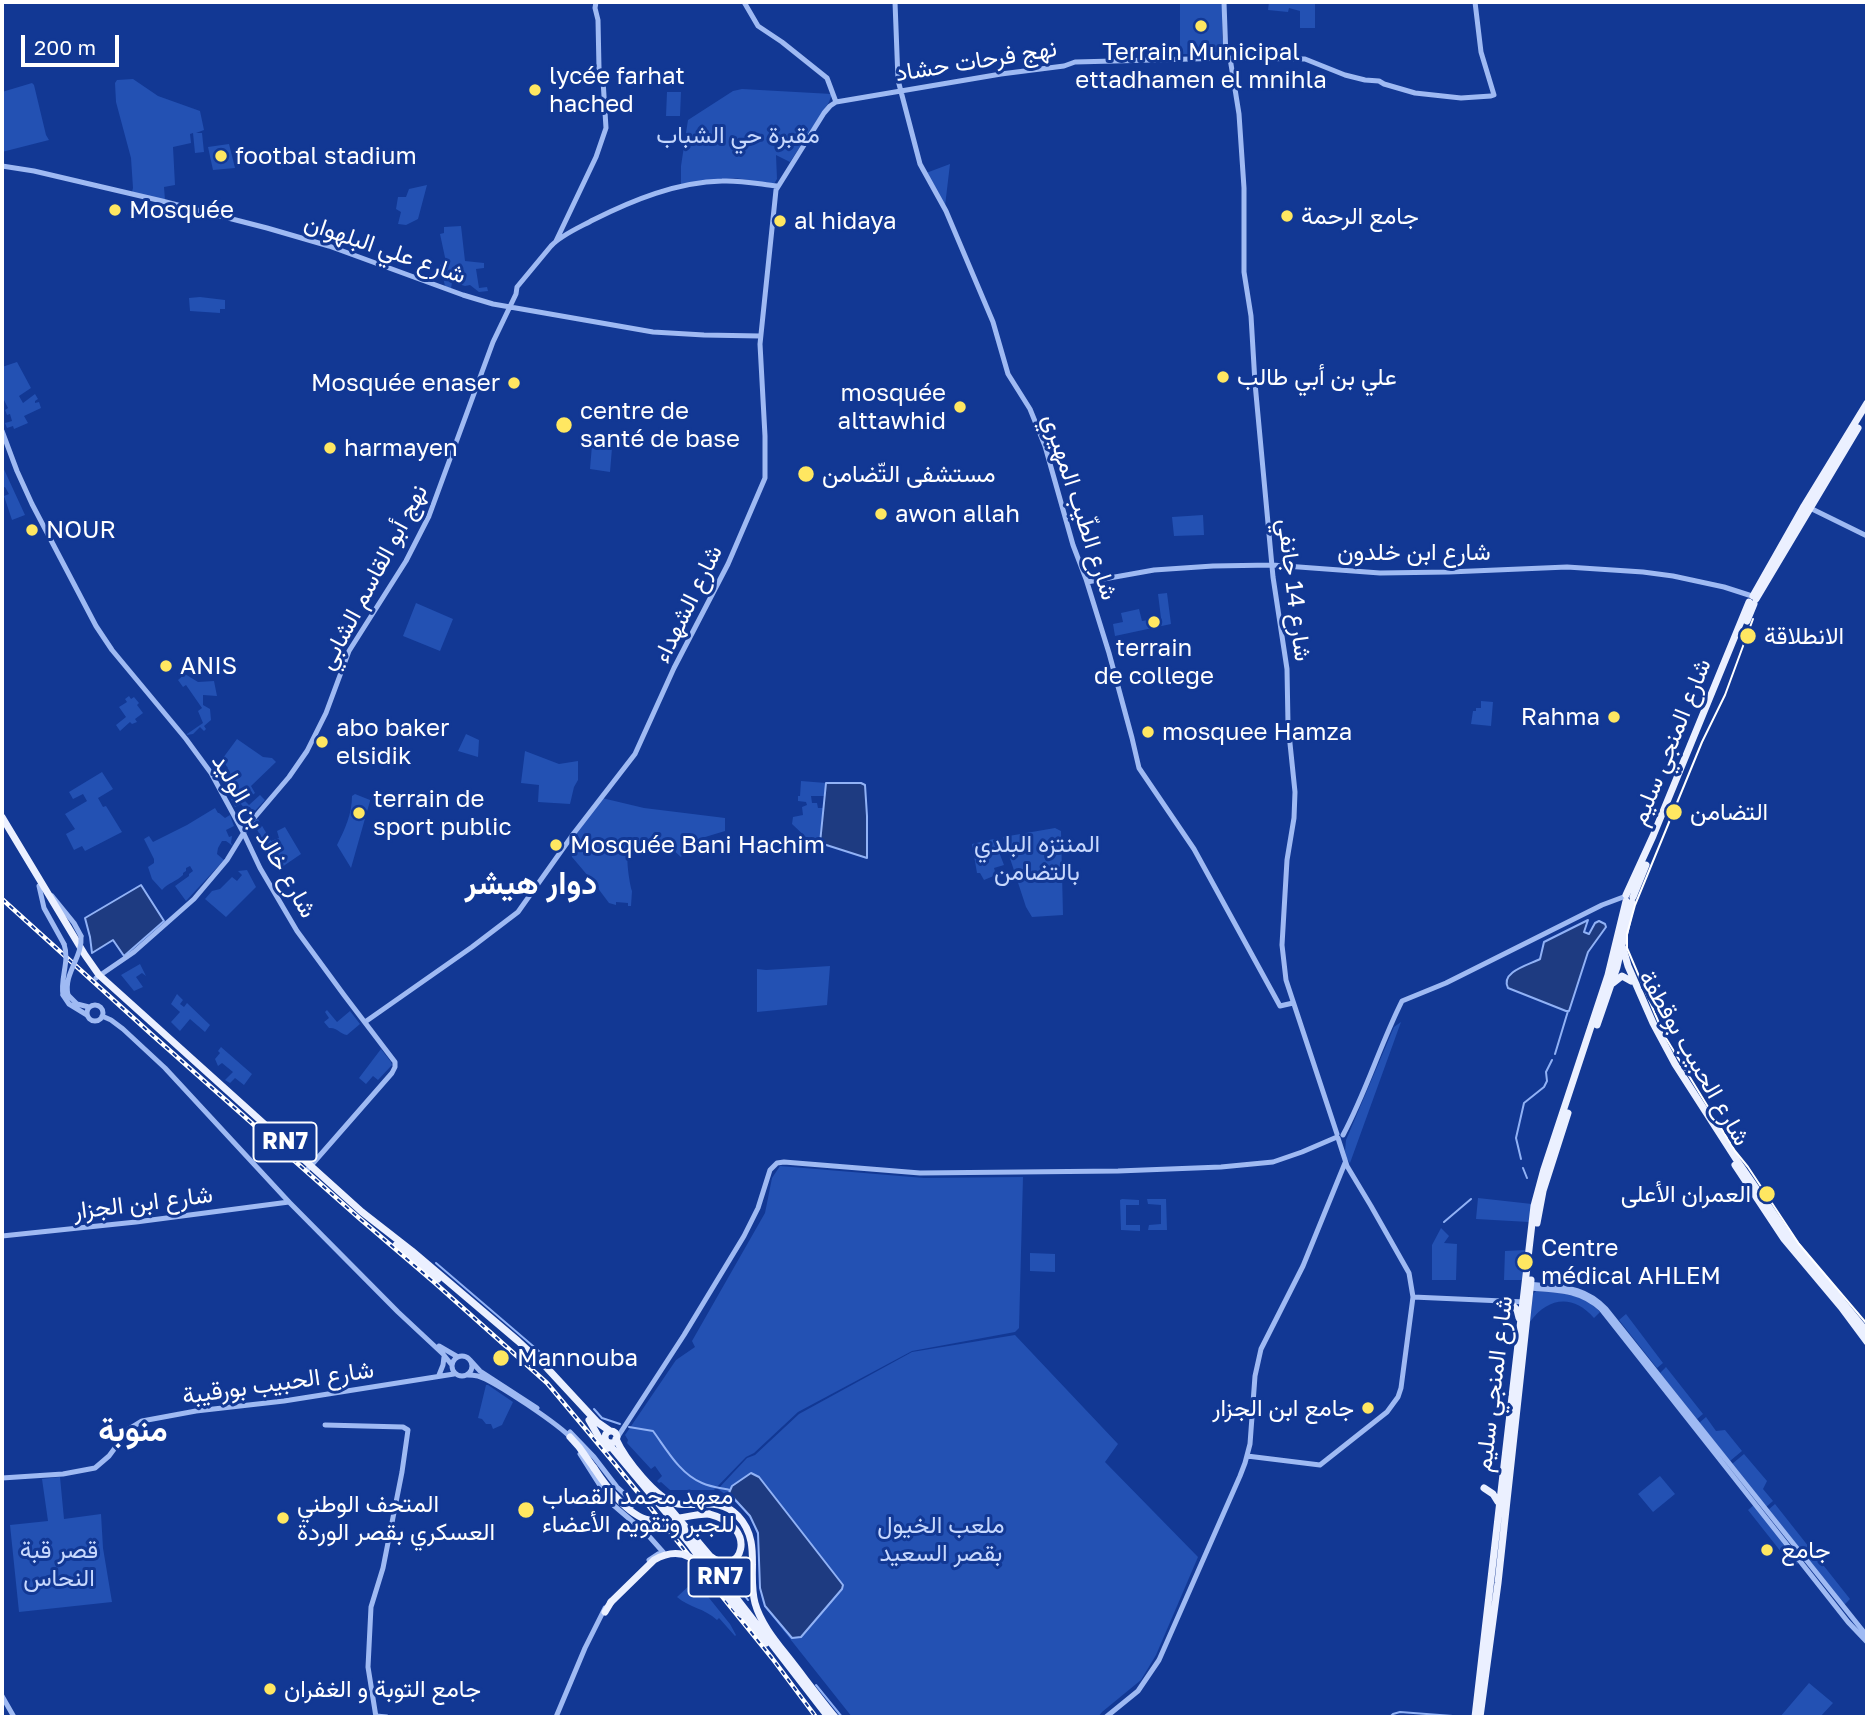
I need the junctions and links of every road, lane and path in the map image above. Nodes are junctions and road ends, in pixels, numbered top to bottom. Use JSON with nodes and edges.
{"nodes":[{"id":1,"x":596,"y":2,"type":"edge"},
{"id":2,"x":744,"y":2,"type":"edge"},
{"id":3,"x":895,"y":2,"type":"edge"},
{"id":4,"x":1224,"y":2,"type":"edge"},
{"id":5,"x":1475,"y":2,"type":"edge"},
{"id":6,"x":1228,"y":58,"type":"junction"},
{"id":7,"x":901,"y":92,"type":"junction"},
{"id":8,"x":836,"y":102,"type":"junction"},
{"id":9,"x":2,"y":166,"type":"edge"},
{"id":10,"x":777,"y":186,"type":"junction"},
{"id":11,"x":556,"y":241,"type":"junction"},
{"id":12,"x":509,"y":307,"type":"junction"},
{"id":13,"x":761,"y":337,"type":"junction"},
{"id":14,"x":1867,"y":403,"type":"edge"},
{"id":15,"x":1867,"y":412,"type":"edge"},
{"id":16,"x":2,"y":431,"type":"edge"},
{"id":17,"x":1810,"y":508,"type":"junction"},
{"id":18,"x":1867,"y":536,"type":"edge"},
{"id":19,"x":1272,"y":565,"type":"junction"},
{"id":20,"x":1087,"y":582,"type":"junction"},
{"id":21,"x":1752,"y":600,"type":"junction"},
{"id":22,"x":2,"y":817,"type":"edge"},
{"id":23,"x":2,"y":824,"type":"edge"},
{"id":24,"x":243,"y":832,"type":"junction"},
{"id":25,"x":42,"y":887,"type":"junction"},
{"id":26,"x":1628,"y":899,"type":"junction"},
{"id":27,"x":1622,"y":942,"type":"junction"},
{"id":28,"x":1614,"y":965,"type":"junction"},
{"id":29,"x":98,"y":976,"type":"junction"},
{"id":30,"x":1610,"y":979,"type":"junction"},
{"id":31,"x":1632,"y":979,"type":"junction"},
{"id":32,"x":65,"y":995,"type":"junction"},
{"id":33,"x":1293,"y":1003,"type":"junction"},
{"id":34,"x":93,"y":1006,"type":"junction"},
{"id":35,"x":102,"y":1016,"type":"junction"},
{"id":36,"x":88,"y":1017,"type":"junction"},
{"id":37,"x":365,"y":1022,"type":"junction"},
{"id":38,"x":1340,"y":1135,"type":"junction"},
{"id":39,"x":1345,"y":1163,"type":"junction"},
{"id":40,"x":310,"y":1168,"type":"junction"},
{"id":41,"x":289,"y":1202,"type":"junction"},
{"id":42,"x":2,"y":1236,"type":"edge"},
{"id":43,"x":1527,"y":1287,"type":"junction"},
{"id":44,"x":1413,"y":1297,"type":"junction"},
{"id":45,"x":475,"y":1298,"type":"dead end"},
{"id":46,"x":1508,"y":1301,"type":"junction"},
{"id":47,"x":1525,"y":1302,"type":"junction"},
{"id":48,"x":482,"y":1310,"type":"junction"},
{"id":49,"x":1520,"y":1321,"type":"junction"},
{"id":50,"x":1867,"y":1332,"type":"edge"},
{"id":51,"x":430,"y":1341,"type":"junction"},
{"id":52,"x":1867,"y":1342,"type":"edge"},
{"id":53,"x":443,"y":1354,"type":"junction"},
{"id":54,"x":458,"y":1357,"type":"junction"},
{"id":55,"x":470,"y":1360,"type":"junction"},
{"id":56,"x":452,"y":1369,"type":"junction"},
{"id":57,"x":467,"y":1375,"type":"junction"},
{"id":58,"x":437,"y":1377,"type":"junction"},
{"id":59,"x":589,"y":1420,"type":"junction"},
{"id":60,"x":325,"y":1425,"type":"dead end"},
{"id":61,"x":570,"y":1437,"type":"junction"},
{"id":62,"x":611,"y":1437,"type":"junction"},
{"id":63,"x":583,"y":1445,"type":"junction"},
{"id":64,"x":1247,"y":1456,"type":"junction"},
{"id":65,"x":623,"y":1461,"type":"junction"},
{"id":66,"x":596,"y":1467,"type":"junction"},
{"id":67,"x":641,"y":1474,"type":"junction"},
{"id":68,"x":1502,"y":1476,"type":"junction"},
{"id":69,"x":2,"y":1478,"type":"edge"},
{"id":70,"x":653,"y":1488,"type":"junction"},
{"id":71,"x":1499,"y":1505,"type":"junction"},
{"id":72,"x":729,"y":1509,"type":"junction"},
{"id":73,"x":709,"y":1512,"type":"junction"},
{"id":74,"x":627,"y":1513,"type":"junction"},
{"id":75,"x":650,"y":1520,"type":"junction"},
{"id":76,"x":740,"y":1529,"type":"junction"},
{"id":77,"x":689,"y":1536,"type":"junction"},
{"id":78,"x":756,"y":1605,"type":"junction"},
{"id":79,"x":603,"y":1613,"type":"junction"},
{"id":80,"x":751,"y":1615,"type":"junction"},
{"id":81,"x":1867,"y":1636,"type":"edge"},
{"id":82,"x":1867,"y":1643,"type":"edge"},
{"id":83,"x":801,"y":1682,"type":"junction"},
{"id":84,"x":2,"y":1696,"type":"edge"},
{"id":85,"x":13,"y":1717,"type":"edge"},
{"id":86,"x":376,"y":1717,"type":"edge"},
{"id":87,"x":387,"y":1717,"type":"edge"},
{"id":88,"x":556,"y":1717,"type":"edge"},
{"id":89,"x":829,"y":1717,"type":"edge"},
{"id":90,"x":835,"y":1717,"type":"edge"},
{"id":91,"x":1106,"y":1717,"type":"edge"},
{"id":92,"x":1478,"y":1717,"type":"edge"}],
"edges":[{"from":1,"to":11,"type":"street"},
{"from":2,"to":8,"type":"street"},
{"from":3,"to":7,"type":"street","name":"شارع الطّيب المهيري"},
{"from":4,"to":6,"type":"street","name":"شارع 14 جانفي"},
{"from":5,"to":6,"type":"street","name":"نهج فرحات حشاد"},
{"from":6,"to":7,"type":"street","name":"نهج فرحات حشاد"},
{"from":6,"to":19,"type":"street","name":"شارع 14 جانفي"},
{"from":7,"to":8,"type":"street","name":"نهج فرحات حشاد"},
{"from":7,"to":20,"type":"street","name":"شارع الطّيب المهيري"},
{"from":8,"to":10,"type":"street","name":"شارع الشهداء"},
{"from":9,"to":12,"type":"street","name":"شارع علي البلهوان"},
{"from":10,"to":11,"type":"street","name":"نهج أبو القاسم الشابي"},
{"from":10,"to":13,"type":"street","name":"شارع الشهداء"},
{"from":11,"to":12,"type":"street","name":"نهج أبو القاسم الشابي"},
{"from":12,"to":13,"type":"street","name":"شارع علي البلهوان"},
{"from":12,"to":24,"type":"street","name":"نهج أبو القاسم الشابي"},
{"from":13,"to":37,"type":"street","name":"شارع الشهداء"},
{"from":14,"to":21,"type":"main road","name":"شارع المنجي سليم"},
{"from":15,"to":17,"type":"main road","name":"شارع المنجي سليم"},
{"from":16,"to":24,"type":"street","name":"شارع خالد بن الوليد"},
{"from":17,"to":18,"type":"street"},
{"from":17,"to":21,"type":"main road","name":"شارع المنجي سليم"},
{"from":19,"to":20,"type":"street","name":"شارع ابن خلدون"},
{"from":19,"to":21,"type":"street","name":"شارع ابن خلدون"},
{"from":19,"to":33,"type":"street","name":"شارع 14 جانفي"},
{"from":20,"to":33,"type":"street","name":"شارع الطّيب المهيري"},
{"from":21,"to":26,"type":"main road","name":"شارع المنجي سليم"},
{"from":22,"to":25,"type":"main road","number":"RN7"},
{"from":23,"to":25,"type":"main road","number":"RN7"},
{"from":24,"to":29,"type":"street","name":"نهج أبو القاسم الشابي"},
{"from":24,"to":37,"type":"street","name":"شارع خالد بن الوليد"},
{"from":25,"to":29,"type":"main road","number":"RN7"},
{"from":25,"to":32,"type":"street","bridge":true},
{"from":25,"to":32,"type":"street","bridge":true},
{"from":26,"to":27,"type":"main road","name":"شارع المنجي سليم"},
{"from":26,"to":28,"type":"main road","name":"شارع المنجي سليم"},
{"from":26,"to":38,"type":"street"},
{"from":27,"to":28,"type":"main road","name":"شارع المنجي سليم"},
{"from":27,"to":31,"type":"main road","name":"شارع الحبيب بوقطفة"},
{"from":28,"to":30,"type":"main road","name":"شارع المنجي سليم"},
{"from":28,"to":31,"type":"main road","name":"شارع الحبيب بوقطفة"},
{"from":29,"to":40,"type":"main road","number":"RN7"},
{"from":30,"to":31,"type":"main road"},
{"from":30,"to":43,"type":"main road","name":"شارع المنجي سليم"},
{"from":31,"to":50,"type":"main road","name":"شارع الحبيب بوقطفة"},
{"from":31,"to":52,"type":"main road","name":"شارع الحبيب بوقطفة"},
{"from":32,"to":34,"type":"street"},
{"from":32,"to":36,"type":"street"},
{"from":33,"to":38,"type":"street","name":"شارع 14 جانفي"},
{"from":34,"to":35,"type":"street"},
{"from":34,"to":36,"type":"street"},
{"from":35,"to":36,"type":"street"},
{"from":35,"to":41,"type":"street"},
{"from":37,"to":40,"type":"street","name":"شارع خالد بن الوليد"},
{"from":38,"to":39,"type":"street","name":"شارع 14 جانفي"},
{"from":38,"to":62,"type":"street"},
{"from":39,"to":44,"type":"street"},
{"from":39,"to":64,"type":"street"},
{"from":40,"to":48,"type":"main road","number":"RN7"},
{"from":40,"to":59,"type":"main road","number":"RN7"},
{"from":41,"to":42,"type":"street","name":"شارع ابن الجزار"},
{"from":41,"to":51,"type":"street"},
{"from":43,"to":46,"type":"main road"},
{"from":43,"to":47,"type":"main road","name":"شارع المنجي سليم"},
{"from":43,"to":81,"type":"street"},
{"from":43,"to":82,"type":"street"},
{"from":44,"to":46,"type":"street"},
{"from":44,"to":64,"type":"street"},
{"from":45,"to":48,"type":"main road"},
{"from":46,"to":47,"type":"street"},
{"from":46,"to":49,"type":"main road"},
{"from":47,"to":49,"type":"main road","name":"شارع المنجي سليم"},
{"from":47,"to":92,"type":"main road","name":"شارع المنجي سليم"},
{"from":48,"to":62,"type":"main road","number":"RN7"},
{"from":49,"to":68,"type":"main road","name":"شارع المنجي سليم"},
{"from":51,"to":53,"type":"street"},
{"from":51,"to":54,"type":"street"},
{"from":53,"to":56,"type":"street"},
{"from":53,"to":58,"type":"street"},
{"from":54,"to":55,"type":"street"},
{"from":54,"to":56,"type":"street"},
{"from":55,"to":57,"type":"street"},
{"from":55,"to":63,"type":"street"},
{"from":56,"to":57,"type":"street"},
{"from":56,"to":58,"type":"street","name":"شارع الحبيب بورقيبة"},
{"from":57,"to":61,"type":"street"},
{"from":58,"to":69,"type":"street","name":"شارع الحبيب بورقيبة"},
{"from":59,"to":62,"type":"main road","number":"RN7"},
{"from":59,"to":65,"type":"main road","number":"RN7"},
{"from":60,"to":86,"type":"street"},
{"from":61,"to":66,"type":"main road"},
{"from":61,"to":74,"type":"street"},
{"from":62,"to":65,"type":"main road","number":"RN7"},
{"from":62,"to":67,"type":"main road","number":"RN7"},
{"from":63,"to":66,"type":"main road"},
{"from":63,"to":74,"type":"street"},
{"from":64,"to":91,"type":"street"},
{"from":65,"to":77,"type":"main road","number":"RN7"},
{"from":66,"to":73,"type":"main road","bridge":true},
{"from":66,"to":75,"type":"main road","bridge":true},
{"from":67,"to":70,"type":"main road","number":"RN7"},
{"from":67,"to":72,"type":"main road"},
{"from":68,"to":71,"type":"main road","name":"شارع المنجي سليم"},
{"from":68,"to":71,"type":"main road"},
{"from":70,"to":72,"type":"main road","number":"RN7"},
{"from":70,"to":73,"type":"main road"},
{"from":71,"to":92,"type":"main road","name":"شارع المنجي سليم"},
{"from":72,"to":78,"type":"main road","number":"RN7"},
{"from":73,"to":75,"type":"main road","bridge":true},
{"from":73,"to":76,"type":"main road"},
{"from":74,"to":79,"type":"street"},
{"from":75,"to":80,"type":"main road","bridge":true},
{"from":76,"to":77,"type":"main road"},
{"from":76,"to":78,"type":"main road"},
{"from":77,"to":80,"type":"main road","number":"RN7"},
{"from":78,"to":90,"type":"main road","number":"RN7"},
{"from":79,"to":83,"type":"main road","bridge":true},
{"from":79,"to":88,"type":"street"},
{"from":80,"to":83,"type":"main road","number":"RN7"},
{"from":83,"to":89,"type":"main road","number":"RN7"},
{"from":84,"to":85,"type":"street"},
{"from":86,"to":87,"type":"street"}]}
